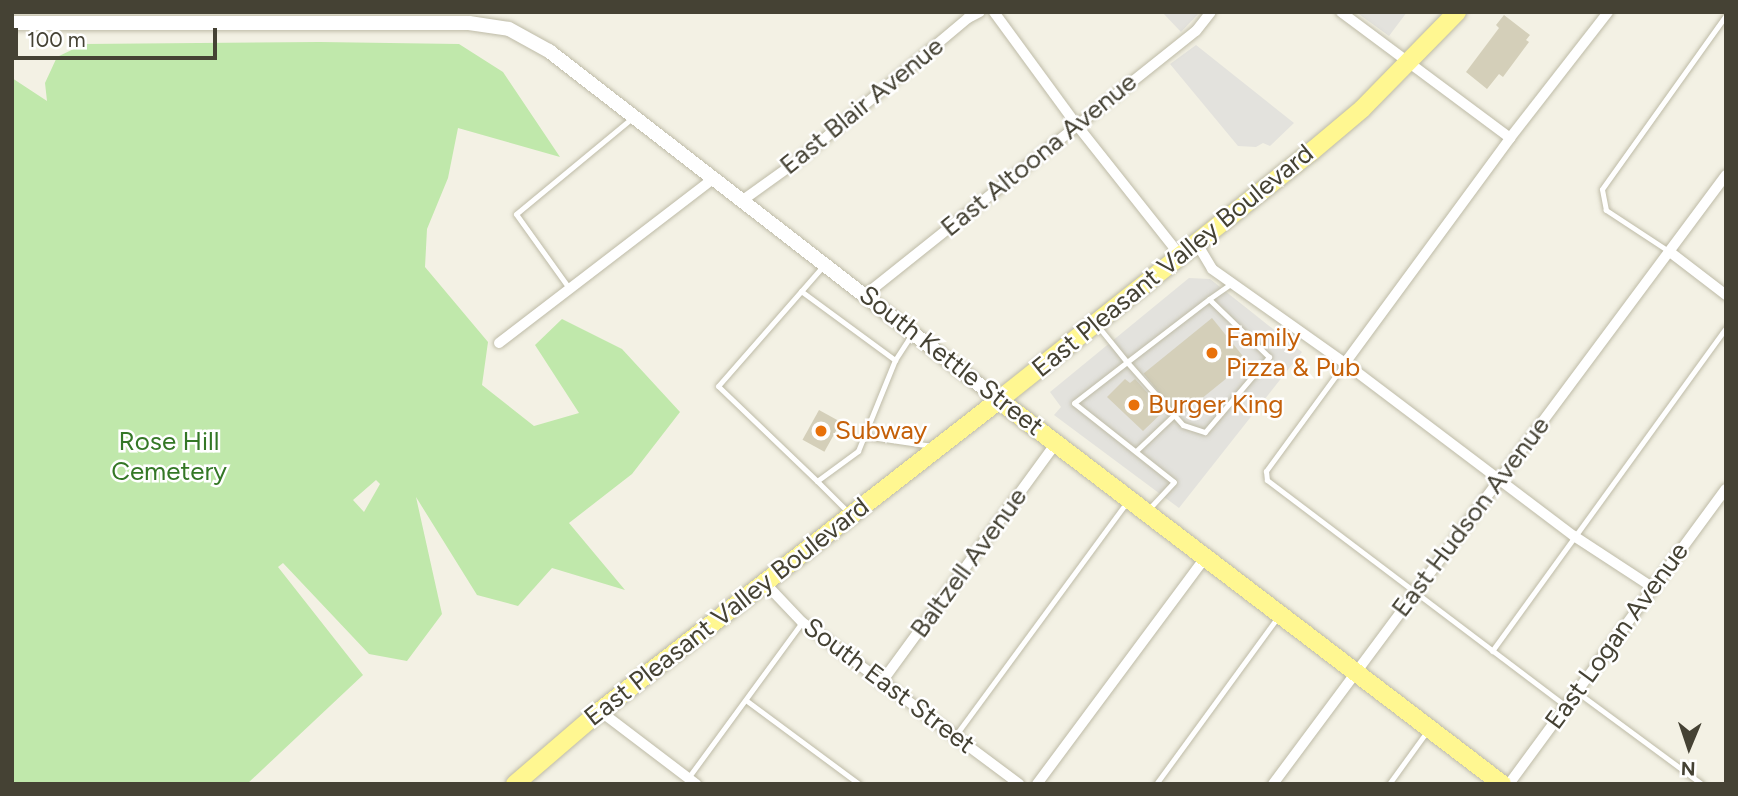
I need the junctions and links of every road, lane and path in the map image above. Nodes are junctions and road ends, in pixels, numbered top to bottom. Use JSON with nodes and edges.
{"nodes":[{"id":1,"x":980,"y":12,"type":"edge"},
{"id":2,"x":994,"y":12,"type":"edge"},
{"id":3,"x":1211,"y":12,"type":"edge"},
{"id":4,"x":1341,"y":12,"type":"edge"},
{"id":5,"x":1457,"y":12,"type":"edge"},
{"id":6,"x":1608,"y":12,"type":"edge"},
{"id":7,"x":1726,"y":15,"type":"edge"},
{"id":8,"x":223,"y":18,"type":"edge"},
{"id":9,"x":17,"y":20,"type":"edge"},
{"id":10,"x":1409,"y":62,"type":"junction"},
{"id":11,"x":634,"y":116,"type":"junction"},
{"id":12,"x":1076,"y":124,"type":"junction"},
{"id":13,"x":1510,"y":138,"type":"junction"},
{"id":14,"x":1726,"y":175,"type":"edge"},
{"id":15,"x":715,"y":177,"type":"junction"},
{"id":16,"x":743,"y":200,"type":"junction"},
{"id":17,"x":1196,"y":242,"type":"junction"},
{"id":18,"x":1670,"y":252,"type":"junction"},
{"id":19,"x":1180,"y":255,"type":"junction"},
{"id":20,"x":825,"y":264,"type":"junction"},
{"id":21,"x":1232,"y":283,"type":"junction"},
{"id":22,"x":569,"y":289,"type":"junction"},
{"id":23,"x":801,"y":291,"type":"junction"},
{"id":24,"x":865,"y":295,"type":"junction"},
{"id":25,"x":1726,"y":295,"type":"edge"},
{"id":26,"x":1209,"y":299,"type":"junction"},
{"id":27,"x":1095,"y":323,"type":"junction"},
{"id":28,"x":1726,"y":328,"type":"edge"},
{"id":29,"x":912,"y":332,"type":"junction"},
{"id":30,"x":499,"y":343,"type":"dead end"},
{"id":31,"x":895,"y":360,"type":"junction"},
{"id":32,"x":1127,"y":362,"type":"junction"},
{"id":33,"x":1345,"y":363,"type":"junction"},
{"id":34,"x":999,"y":400,"type":"junction"},
{"id":35,"x":1174,"y":415,"type":"junction"},
{"id":36,"x":864,"y":436,"type":"junction"},
{"id":37,"x":1057,"y":442,"type":"junction"},
{"id":38,"x":939,"y":447,"type":"junction"},
{"id":39,"x":1136,"y":452,"type":"junction"},
{"id":40,"x":1498,"y":480,"type":"junction"},
{"id":41,"x":817,"y":481,"type":"junction"},
{"id":42,"x":1726,"y":489,"type":"edge"},
{"id":43,"x":1129,"y":499,"type":"junction"},
{"id":44,"x":1146,"y":513,"type":"junction"},
{"id":45,"x":851,"y":515,"type":"junction"},
{"id":46,"x":1574,"y":536,"type":"junction"},
{"id":47,"x":1205,"y":559,"type":"junction"},
{"id":48,"x":764,"y":582,"type":"junction"},
{"id":49,"x":1652,"y":587,"type":"junction"},
{"id":50,"x":1414,"y":592,"type":"junction"},
{"id":51,"x":1280,"y":615,"type":"junction"},
{"id":52,"x":802,"y":622,"type":"junction"},
{"id":53,"x":1492,"y":650,"type":"junction"},
{"id":54,"x":1356,"y":672,"type":"junction"},
{"id":55,"x":881,"y":683,"type":"junction"},
{"id":56,"x":1576,"y":692,"type":"junction"},
{"id":57,"x":747,"y":702,"type":"junction"},
{"id":58,"x":1566,"y":706,"type":"junction"},
{"id":59,"x":600,"y":710,"type":"junction"},
{"id":60,"x":1430,"y":728,"type":"junction"},
{"id":61,"x":955,"y":737,"type":"junction"},
{"id":62,"x":692,"y":781,"type":"edge"},
{"id":63,"x":515,"y":784,"type":"edge"},
{"id":64,"x":859,"y":784,"type":"edge"},
{"id":65,"x":1019,"y":784,"type":"edge"},
{"id":66,"x":1037,"y":784,"type":"edge"},
{"id":67,"x":1156,"y":784,"type":"edge"},
{"id":68,"x":1273,"y":784,"type":"edge"},
{"id":69,"x":1389,"y":784,"type":"edge"},
{"id":70,"x":1502,"y":784,"type":"edge"},
{"id":71,"x":1509,"y":784,"type":"edge"},
{"id":72,"x":1702,"y":784,"type":"edge"}],
"edges":[{"from":1,"to":16,"type":"street","name":"East Blair Avenue"},
{"from":2,"to":12,"type":"street"},
{"from":3,"to":12,"type":"street","name":"East Altoona Avenue"},
{"from":4,"to":10,"type":"street"},
{"from":5,"to":10,"type":"main road","name":"East Pleasant Valley Boulevard"},
{"from":6,"to":13,"type":"street"},
{"from":7,"to":18,"type":"lane"},
{"from":8,"to":9,"type":"street","name":"South Kettle Street"},
{"from":8,"to":11,"type":"street","name":"South Kettle Street"},
{"from":10,"to":13,"type":"street"},
{"from":10,"to":17,"type":"main road","name":"East Pleasant Valley Boulevard"},
{"from":11,"to":15,"type":"street","name":"South Kettle Street"},
{"from":11,"to":22,"type":"lane"},
{"from":12,"to":19,"type":"street"},
{"from":12,"to":24,"type":"street","name":"East Altoona Avenue"},
{"from":13,"to":33,"type":"street"},
{"from":14,"to":18,"type":"street","name":"East Hudson Avenue"},
{"from":15,"to":16,"type":"street","name":"South Kettle Street"},
{"from":15,"to":22,"type":"street"},
{"from":16,"to":20,"type":"street","name":"South Kettle Street"},
{"from":17,"to":19,"type":"main road","name":"East Pleasant Valley Boulevard"},
{"from":17,"to":21,"type":"street"},
{"from":18,"to":25,"type":"street"},
{"from":18,"to":40,"type":"street","name":"East Hudson Avenue"},
{"from":19,"to":27,"type":"main road","name":"East Pleasant Valley Boulevard"},
{"from":20,"to":23,"type":"lane"},
{"from":20,"to":24,"type":"street","name":"South Kettle Street"},
{"from":21,"to":26,"type":"lane"},
{"from":21,"to":33,"type":"street"},
{"from":22,"to":30,"type":"street"},
{"from":23,"to":31,"type":"lane"},
{"from":23,"to":41,"type":"lane"},
{"from":24,"to":29,"type":"street","name":"South Kettle Street"},
{"from":26,"to":32,"type":"lane"},
{"from":26,"to":35,"type":"lane"},
{"from":27,"to":32,"type":"lane"},
{"from":27,"to":34,"type":"main road","name":"East Pleasant Valley Boulevard"},
{"from":28,"to":46,"type":"lane"},
{"from":29,"to":31,"type":"lane"},
{"from":29,"to":34,"type":"street","name":"South Kettle Street"},
{"from":31,"to":36,"type":"lane"},
{"from":32,"to":35,"type":"lane"},
{"from":32,"to":39,"type":"lane"},
{"from":33,"to":40,"type":"street"},
{"from":33,"to":50,"type":"lane"},
{"from":34,"to":37,"type":"main road","name":"South Kettle Street"},
{"from":34,"to":38,"type":"main road","name":"East Pleasant Valley Boulevard"},
{"from":35,"to":39,"type":"lane"},
{"from":36,"to":38,"type":"lane"},
{"from":36,"to":41,"type":"lane"},
{"from":37,"to":43,"type":"main road","name":"South Kettle Street"},
{"from":37,"to":55,"type":"street","name":"Baltzell Avenue"},
{"from":38,"to":45,"type":"main road","name":"East Pleasant Valley Boulevard"},
{"from":39,"to":44,"type":"lane"},
{"from":40,"to":46,"type":"street"},
{"from":40,"to":50,"type":"street","name":"East Hudson Avenue"},
{"from":41,"to":45,"type":"lane"},
{"from":42,"to":49,"type":"street","name":"East Logan Avenue"},
{"from":43,"to":44,"type":"main road","name":"South Kettle Street"},
{"from":43,"to":61,"type":"lane"},
{"from":44,"to":47,"type":"main road","name":"South Kettle Street"},
{"from":45,"to":48,"type":"main road","name":"East Pleasant Valley Boulevard"},
{"from":46,"to":49,"type":"street"},
{"from":46,"to":53,"type":"lane"},
{"from":47,"to":51,"type":"main road","name":"South Kettle Street"},
{"from":47,"to":66,"type":"street"},
{"from":48,"to":52,"type":"street","name":"South East Street"},
{"from":48,"to":59,"type":"main road","name":"East Pleasant Valley Boulevard"},
{"from":49,"to":56,"type":"street","name":"East Logan Avenue"},
{"from":50,"to":53,"type":"lane"},
{"from":50,"to":54,"type":"street","name":"East Hudson Avenue"},
{"from":51,"to":54,"type":"main road","name":"South Kettle Street"},
{"from":51,"to":67,"type":"lane"},
{"from":52,"to":55,"type":"street","name":"South East Street"},
{"from":52,"to":57,"type":"lane"},
{"from":53,"to":58,"type":"lane"},
{"from":54,"to":60,"type":"main road","name":"South Kettle Street"},
{"from":54,"to":68,"type":"street","name":"East Hudson Avenue"},
{"from":55,"to":61,"type":"street","name":"South East Street"},
{"from":56,"to":58,"type":"street","name":"East Logan Avenue"},
{"from":56,"to":72,"type":"lane"},
{"from":57,"to":62,"type":"lane"},
{"from":57,"to":64,"type":"lane"},
{"from":58,"to":71,"type":"street","name":"East Logan Avenue"},
{"from":59,"to":62,"type":"street"},
{"from":59,"to":63,"type":"main road","name":"East Pleasant Valley Boulevard"},
{"from":60,"to":69,"type":"lane"},
{"from":60,"to":70,"type":"main road","name":"South Kettle Street"},
{"from":61,"to":65,"type":"street","name":"South East Street"}]}
